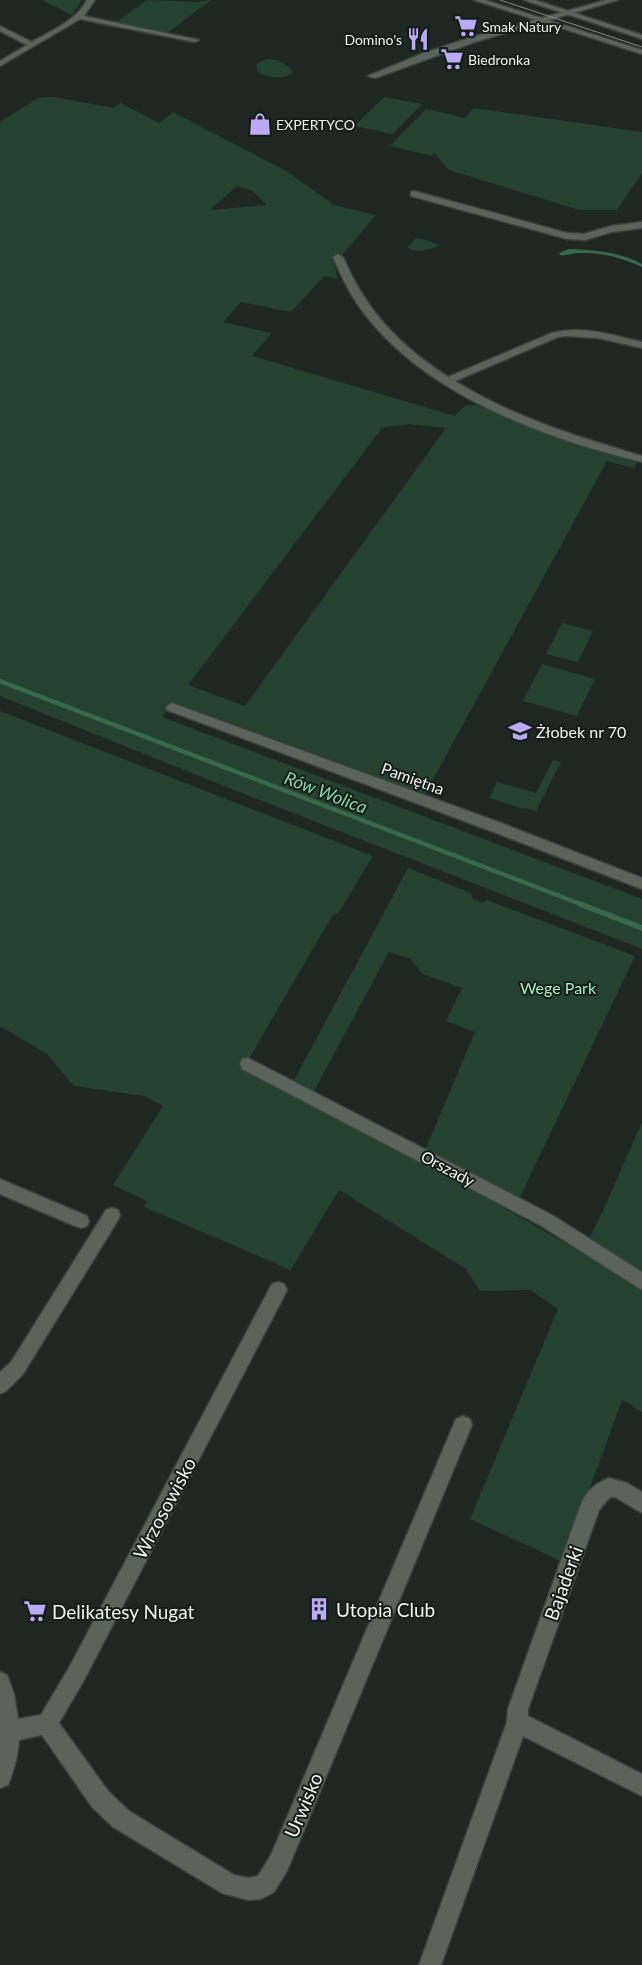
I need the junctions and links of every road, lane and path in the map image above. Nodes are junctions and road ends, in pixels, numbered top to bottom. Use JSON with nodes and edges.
{"nodes":[{"id":1,"x":91,"y":0,"type":"edge"},
{"id":2,"x":478,"y":0,"type":"edge"},
{"id":3,"x":528,"y":0,"type":"edge"},
{"id":4,"x":596,"y":0,"type":"edge"},
{"id":5,"x":614,"y":0,"type":"edge"},
{"id":6,"x":559,"y":10,"type":"junction"},
{"id":7,"x":568,"y":13,"type":"junction"},
{"id":8,"x":79,"y":17,"type":"junction"},
{"id":9,"x":534,"y":18,"type":"junction"},
{"id":10,"x":544,"y":20,"type":"junction"},
{"id":11,"x":0,"y":28,"type":"edge"},
{"id":12,"x":642,"y":37,"type":"edge"},
{"id":13,"x":195,"y":40,"type":"dead end"},
{"id":14,"x":472,"y":40,"type":"junction"},
{"id":15,"x":32,"y":45,"type":"junction"},
{"id":16,"x":642,"y":52,"type":"edge"},
{"id":17,"x":0,"y":64,"type":"edge"},
{"id":18,"x":372,"y":76,"type":"dead end"},
{"id":19,"x":414,"y":194,"type":"dead end"},
{"id":20,"x":642,"y":225,"type":"edge"},
{"id":21,"x":338,"y":257,"type":"dead end"},
{"id":22,"x":642,"y":345,"type":"edge"},
{"id":23,"x":447,"y":381,"type":"junction"},
{"id":24,"x":642,"y":459,"type":"edge"},
{"id":25,"x":172,"y":707,"type":"dead end"},
{"id":26,"x":642,"y":884,"type":"edge"},
{"id":27,"x":248,"y":1064,"type":"dead end"},
{"id":28,"x":0,"y":1186,"type":"edge"},
{"id":29,"x":112,"y":1215,"type":"dead end"},
{"id":30,"x":81,"y":1221,"type":"dead end"},
{"id":31,"x":642,"y":1282,"type":"edge"},
{"id":32,"x":278,"y":1290,"type":"dead end"},
{"id":33,"x":0,"y":1385,"type":"edge"},
{"id":34,"x":462,"y":1425,"type":"dead end"},
{"id":35,"x":642,"y":1503,"type":"edge"},
{"id":36,"x":0,"y":1682,"type":"edge"},
{"id":37,"x":517,"y":1722,"type":"junction"},
{"id":38,"x":47,"y":1724,"type":"junction"},
{"id":39,"x":10,"y":1731,"type":"junction"},
{"id":40,"x":0,"y":1777,"type":"edge"},
{"id":41,"x":642,"y":1785,"type":"edge"},
{"id":42,"x":430,"y":1965,"type":"edge"}],
"edges":[{"from":1,"to":8,"type":"street"},
{"from":2,"to":9,"type":"street"},
{"from":3,"to":6,"type":"street"},
{"from":4,"to":6,"type":"street"},
{"from":5,"to":7,"type":"street"},
{"from":6,"to":7,"type":"street"},
{"from":6,"to":9,"type":"street"},
{"from":7,"to":10,"type":"street"},
{"from":7,"to":12,"type":"street"},
{"from":8,"to":13,"type":"street"},
{"from":8,"to":15,"type":"street"},
{"from":9,"to":10,"type":"street"},
{"from":9,"to":14,"type":"street"},
{"from":10,"to":14,"type":"street"},
{"from":10,"to":16,"type":"street"},
{"from":11,"to":15,"type":"street"},
{"from":14,"to":18,"type":"street"},
{"from":15,"to":17,"type":"street"},
{"from":19,"to":20,"type":"street"},
{"from":21,"to":23,"type":"street"},
{"from":22,"to":23,"type":"street"},
{"from":23,"to":24,"type":"street"},
{"from":25,"to":26,"type":"street","name":"Pamiętna"},
{"from":27,"to":31,"type":"street","name":"Orszady"},
{"from":28,"to":30,"type":"street"},
{"from":29,"to":33,"type":"street"},
{"from":32,"to":38,"type":"street","name":"Wrzosowisko"},
{"from":34,"to":38,"type":"street","name":"Urwisko"},
{"from":35,"to":37,"type":"street","name":"Bajaderki"},
{"from":36,"to":39,"type":"street"},
{"from":37,"to":41,"type":"street"},
{"from":37,"to":42,"type":"street","name":"Bajaderki"},
{"from":38,"to":39,"type":"street"},
{"from":39,"to":40,"type":"street"}]}
